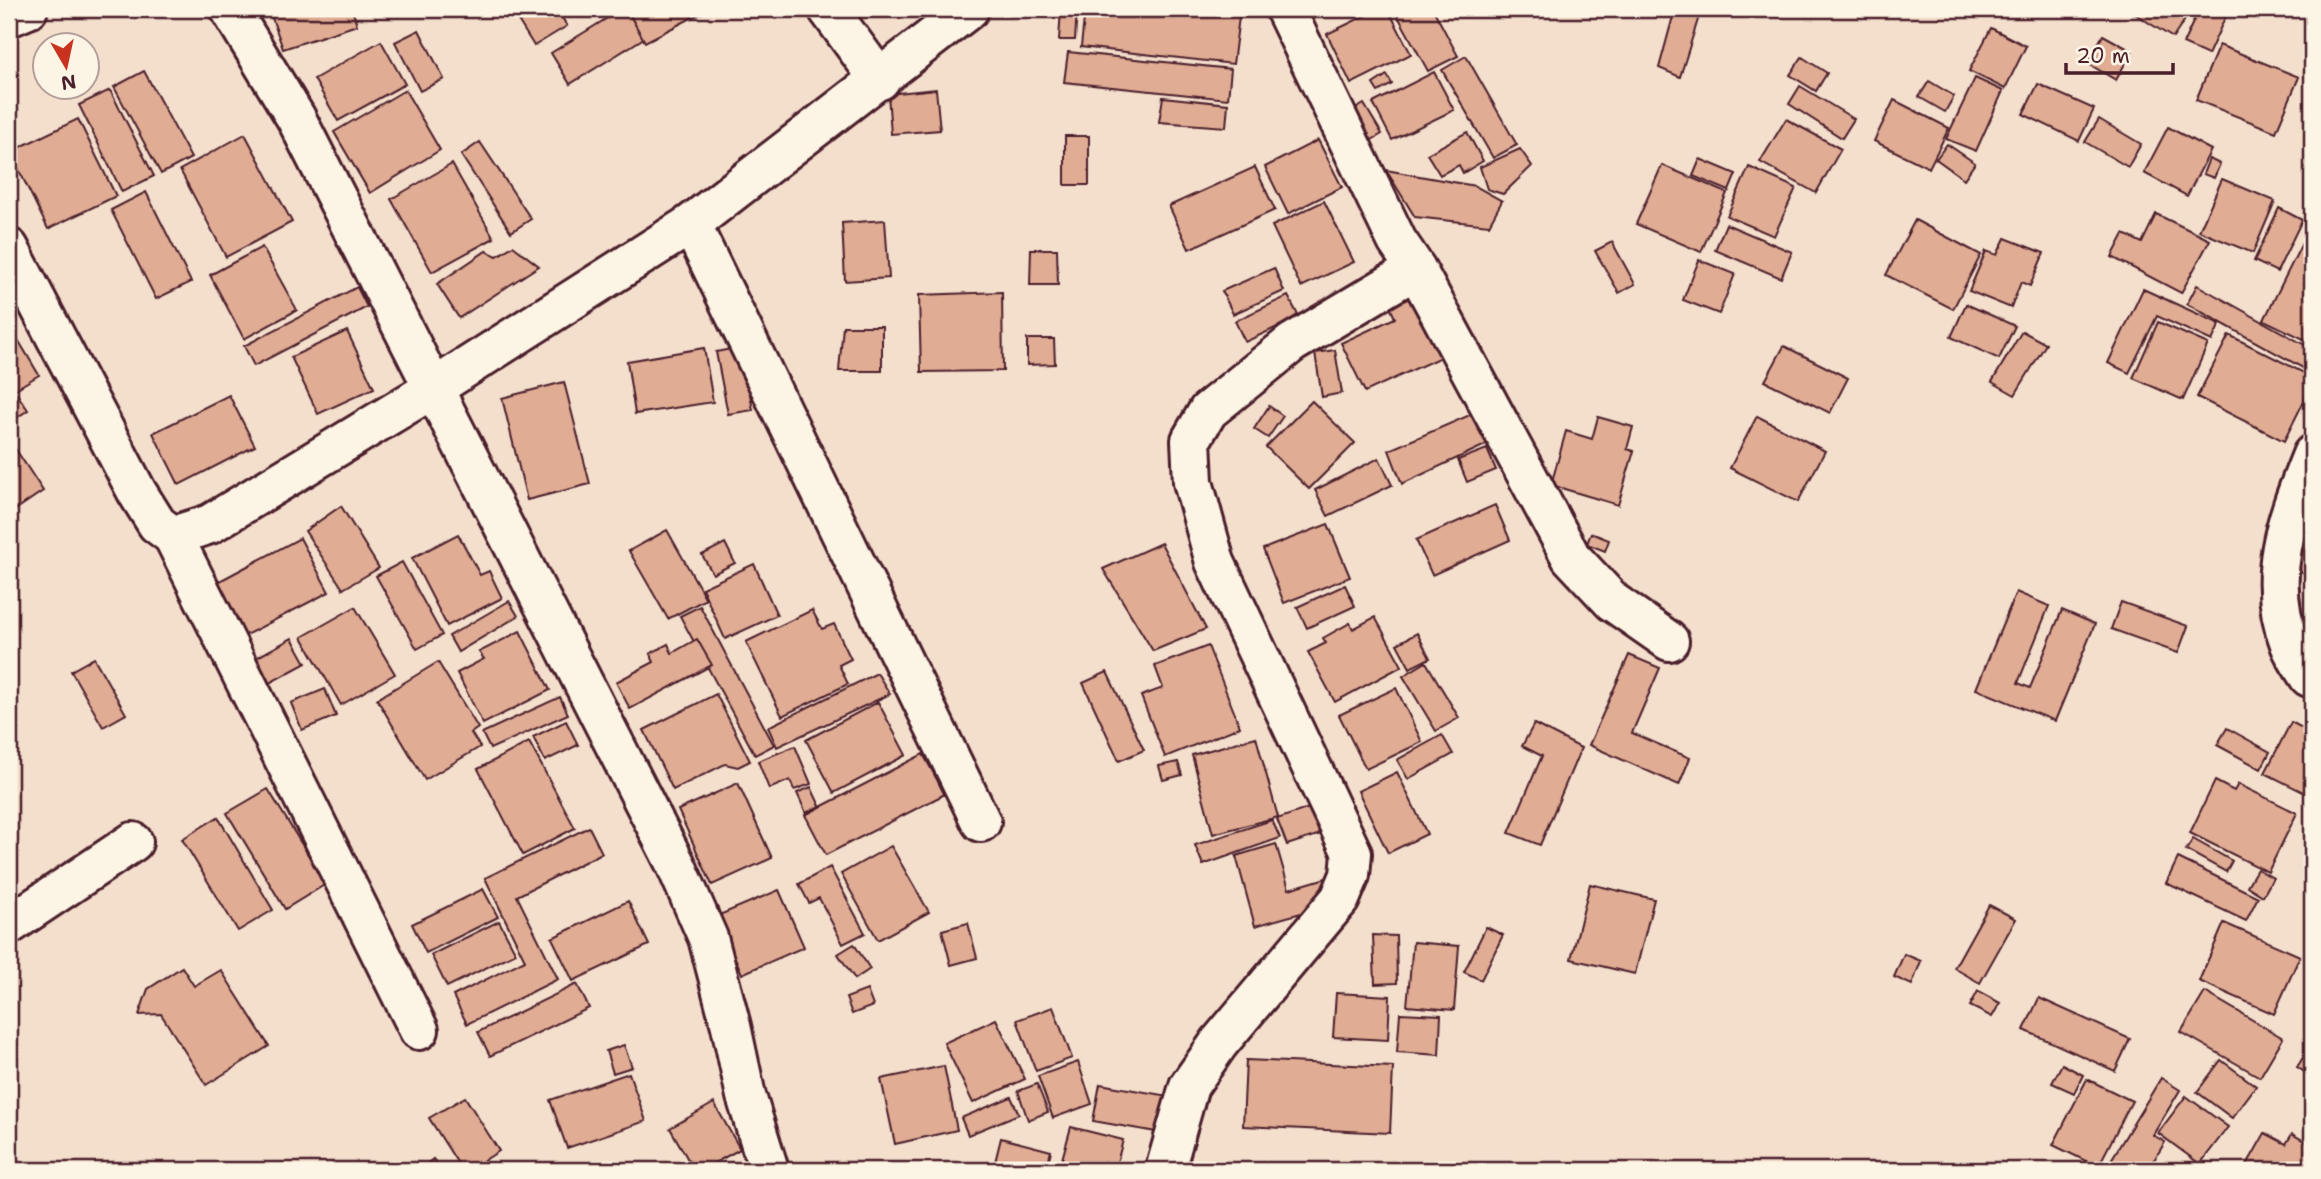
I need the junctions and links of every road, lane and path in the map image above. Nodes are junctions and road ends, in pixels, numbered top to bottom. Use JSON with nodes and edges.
{"nodes":[{"id":1,"x":28,"y":9,"type":"edge"},
{"id":2,"x":230,"y":9,"type":"edge"},
{"id":3,"x":828,"y":9,"type":"edge"},
{"id":4,"x":969,"y":9,"type":"edge"},
{"id":5,"x":1285,"y":9,"type":"edge"},
{"id":6,"x":9,"y":17,"type":"edge"},
{"id":7,"x":880,"y":80,"type":"junction"},
{"id":8,"x":691,"y":224,"type":"junction"},
{"id":9,"x":9,"y":248,"type":"edge"},
{"id":10,"x":1416,"y":269,"type":"junction"},
{"id":11,"x":434,"y":388,"type":"junction"},
{"id":12,"x":2312,"y":455,"type":"edge"},
{"id":13,"x":173,"y":536,"type":"junction"},
{"id":14,"x":1669,"y":640,"type":"dead end"},
{"id":15,"x":2312,"y":673,"type":"edge"},
{"id":16,"x":981,"y":822,"type":"dead end"},
{"id":17,"x":133,"y":842,"type":"dead end"},
{"id":18,"x":9,"y":925,"type":"edge"},
{"id":19,"x":419,"y":1030,"type":"dead end"},
{"id":20,"x":769,"y":1170,"type":"edge"},
{"id":21,"x":1165,"y":1170,"type":"edge"}],
"edges":[{"from":1,"to":6,"type":"street"},
{"from":2,"to":11,"type":"street"},
{"from":3,"to":7,"type":"street"},
{"from":4,"to":7,"type":"street"},
{"from":5,"to":10,"type":"street"},
{"from":7,"to":8,"type":"street"},
{"from":8,"to":11,"type":"street"},
{"from":8,"to":16,"type":"street"},
{"from":9,"to":13,"type":"street"},
{"from":10,"to":14,"type":"street"},
{"from":10,"to":21,"type":"street"},
{"from":11,"to":13,"type":"street"},
{"from":11,"to":20,"type":"street"},
{"from":12,"to":15,"type":"street"},
{"from":13,"to":19,"type":"street"},
{"from":17,"to":18,"type":"street"}]}
